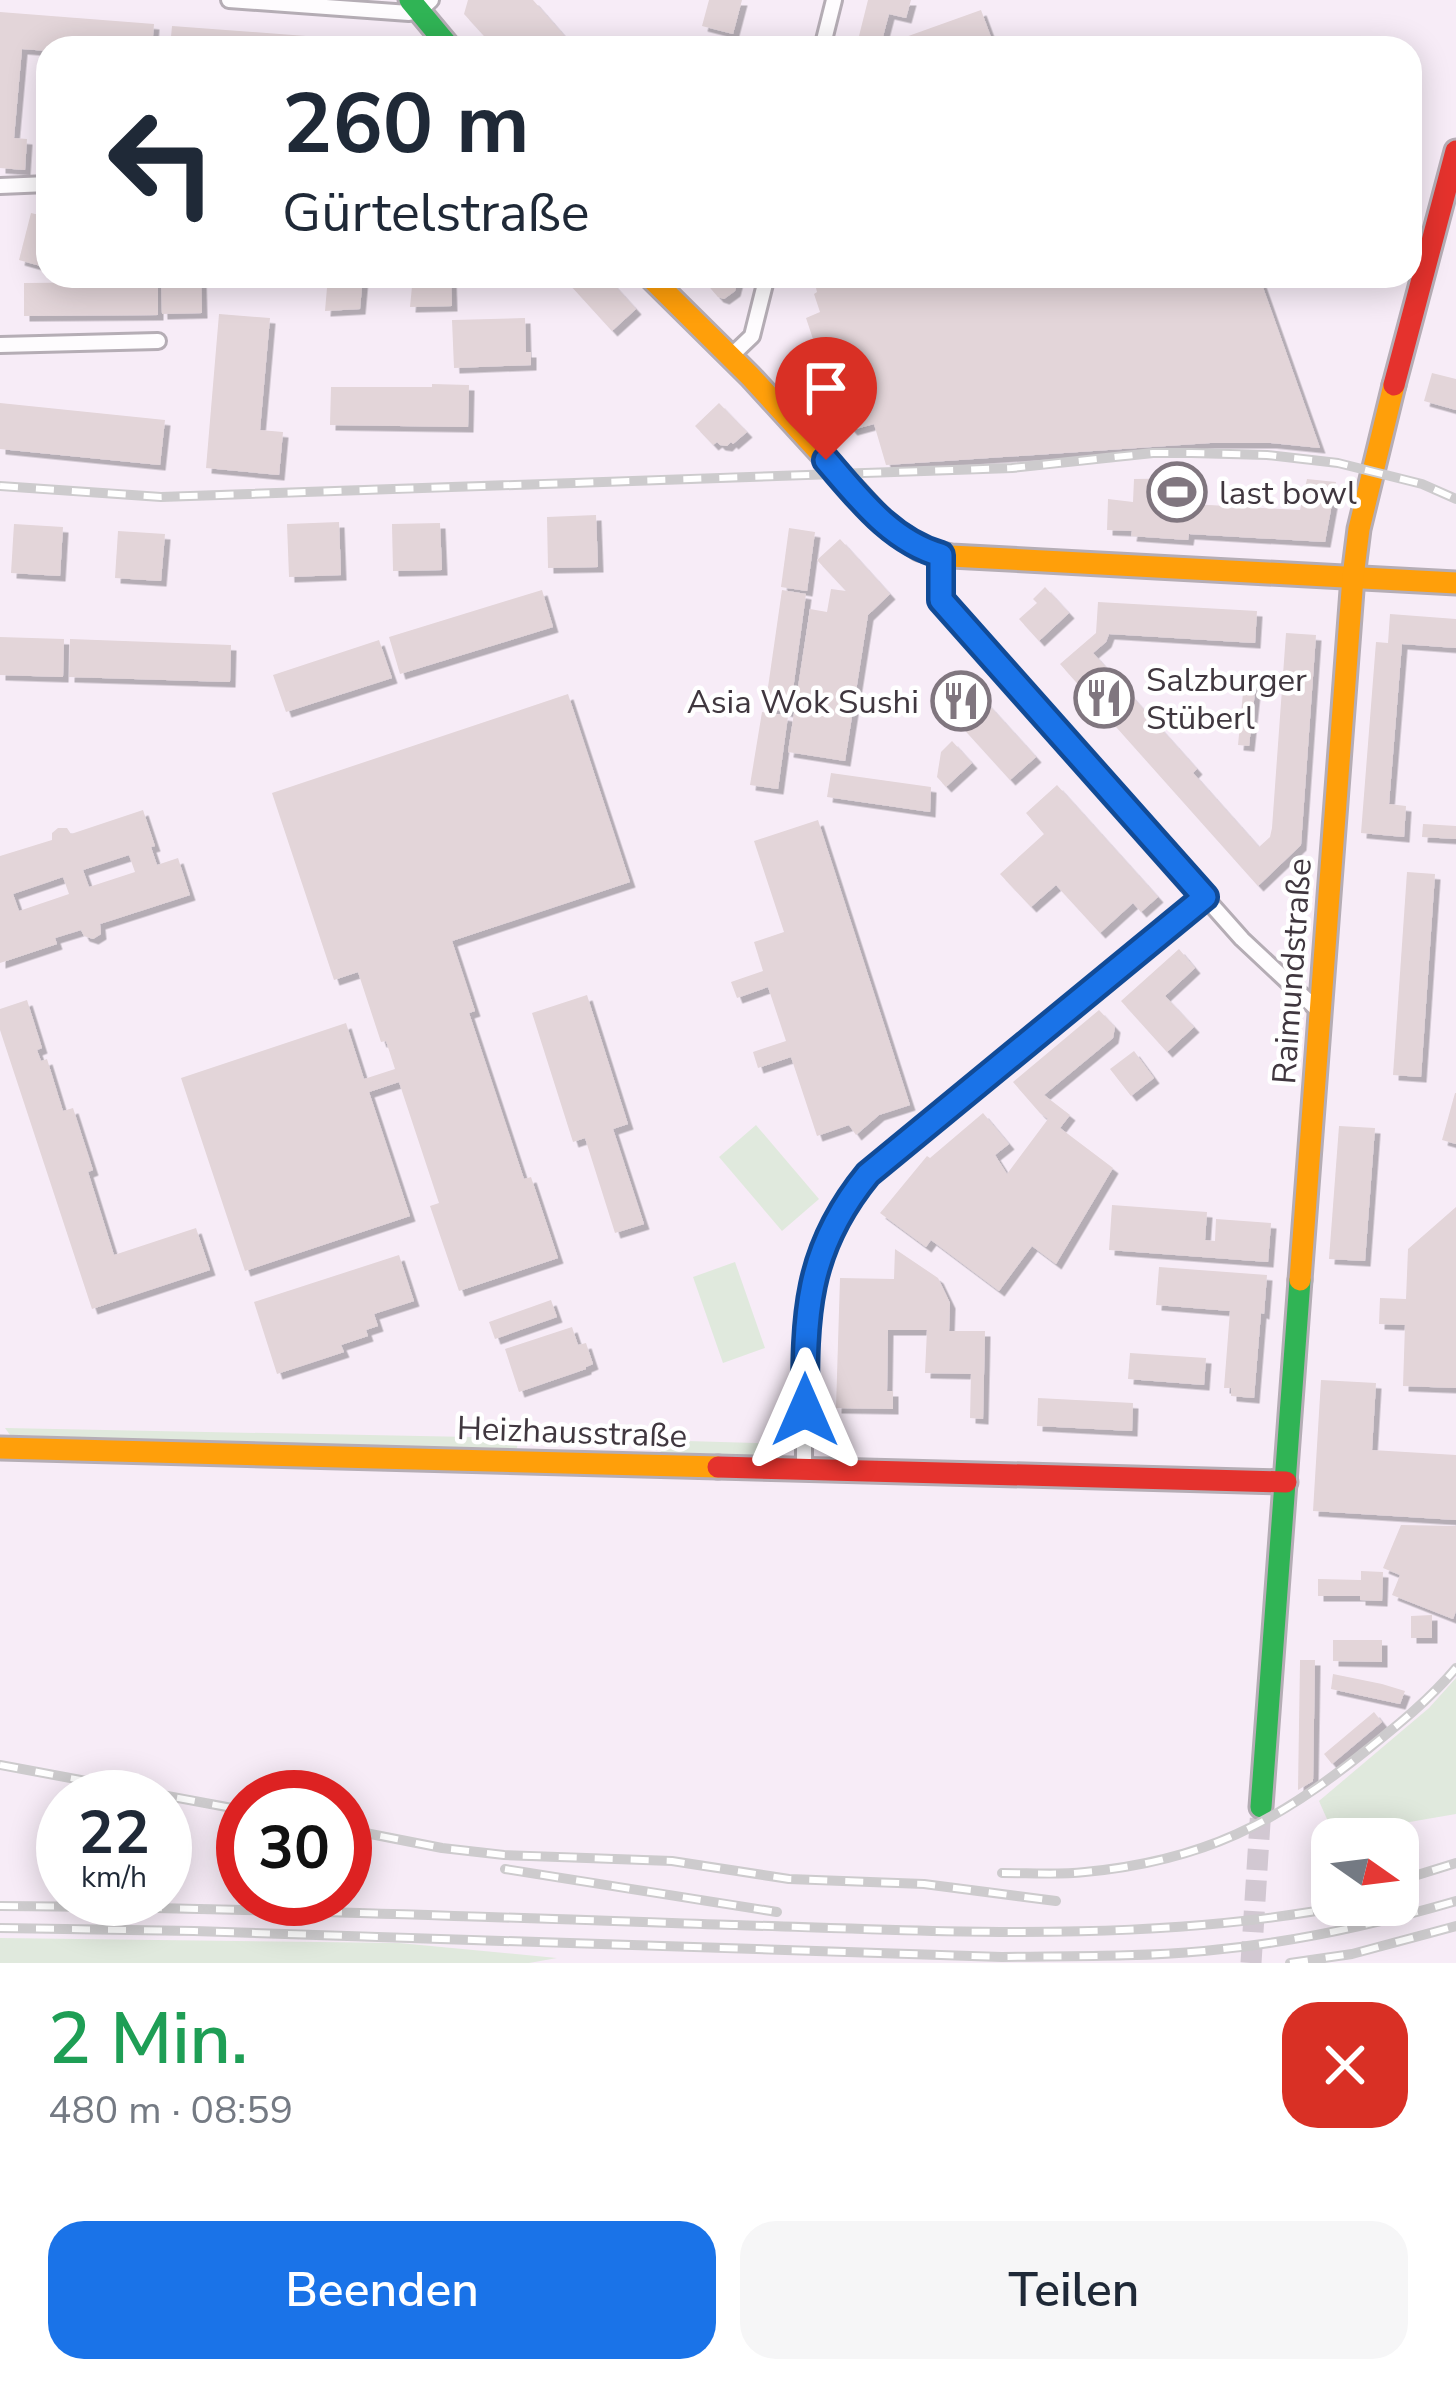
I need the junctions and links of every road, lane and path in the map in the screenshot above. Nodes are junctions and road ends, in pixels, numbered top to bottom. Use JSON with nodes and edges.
{"nodes":[{"id":1,"x":229,"y":0,"type":"edge"},
{"id":2,"x":834,"y":0,"type":"edge"},
{"id":3,"x":420,"y":4,"type":"edge"},
{"id":4,"x":442,"y":36,"type":"edge"},
{"id":5,"x":825,"y":36,"type":"edge"},
{"id":6,"x":1456,"y":151,"type":"edge"},
{"id":7,"x":36,"y":184,"type":"edge"},
{"id":8,"x":0,"y":186,"type":"edge"},
{"id":9,"x":1422,"y":280,"type":"edge"},
{"id":10,"x":661,"y":288,"type":"edge"},
{"id":11,"x":764,"y":288,"type":"edge"},
{"id":12,"x":1420,"y":288,"type":"edge"},
{"id":13,"x":158,"y":341,"type":"dead end"},
{"id":14,"x":0,"y":345,"type":"edge"},
{"id":15,"x":730,"y":357,"type":"junction"},
{"id":16,"x":941,"y":555,"type":"junction"},
{"id":17,"x":1353,"y":577,"type":"junction"},
{"id":18,"x":1456,"y":583,"type":"edge"},
{"id":19,"x":1205,"y":897,"type":"junction"},
{"id":20,"x":1321,"y":1013,"type":"junction"},
{"id":21,"x":0,"y":1448,"type":"edge"},
{"id":22,"x":804,"y":1470,"type":"junction"},
{"id":23,"x":1286,"y":1482,"type":"junction"},
{"id":24,"x":1261,"y":1807,"type":"tunnel mouth"}],
"edges":[{"from":1,"to":3,"type":"street"},
{"from":2,"to":5,"type":"street"},
{"from":3,"to":4,"type":"street"},
{"from":6,"to":9,"type":"street","name":"Raimundstraße"},
{"from":7,"to":8,"type":"street"},
{"from":10,"to":15,"type":"street"},
{"from":11,"to":15,"type":"street"},
{"from":12,"to":17,"type":"street","name":"Raimundstraße"},
{"from":13,"to":14,"type":"street"},
{"from":15,"to":16,"type":"street"},
{"from":16,"to":17,"type":"street"},
{"from":16,"to":19,"type":"street"},
{"from":17,"to":18,"type":"street"},
{"from":17,"to":20,"type":"street","name":"Raimundstraße"},
{"from":19,"to":20,"type":"street"},
{"from":19,"to":22,"type":"street"},
{"from":20,"to":23,"type":"street","name":"Raimundstraße"},
{"from":21,"to":22,"type":"street","name":"Heizhausstraße"},
{"from":22,"to":23,"type":"street","name":"Heizhausstraße"},
{"from":23,"to":24,"type":"street","name":"Raimundstraße"}]}
